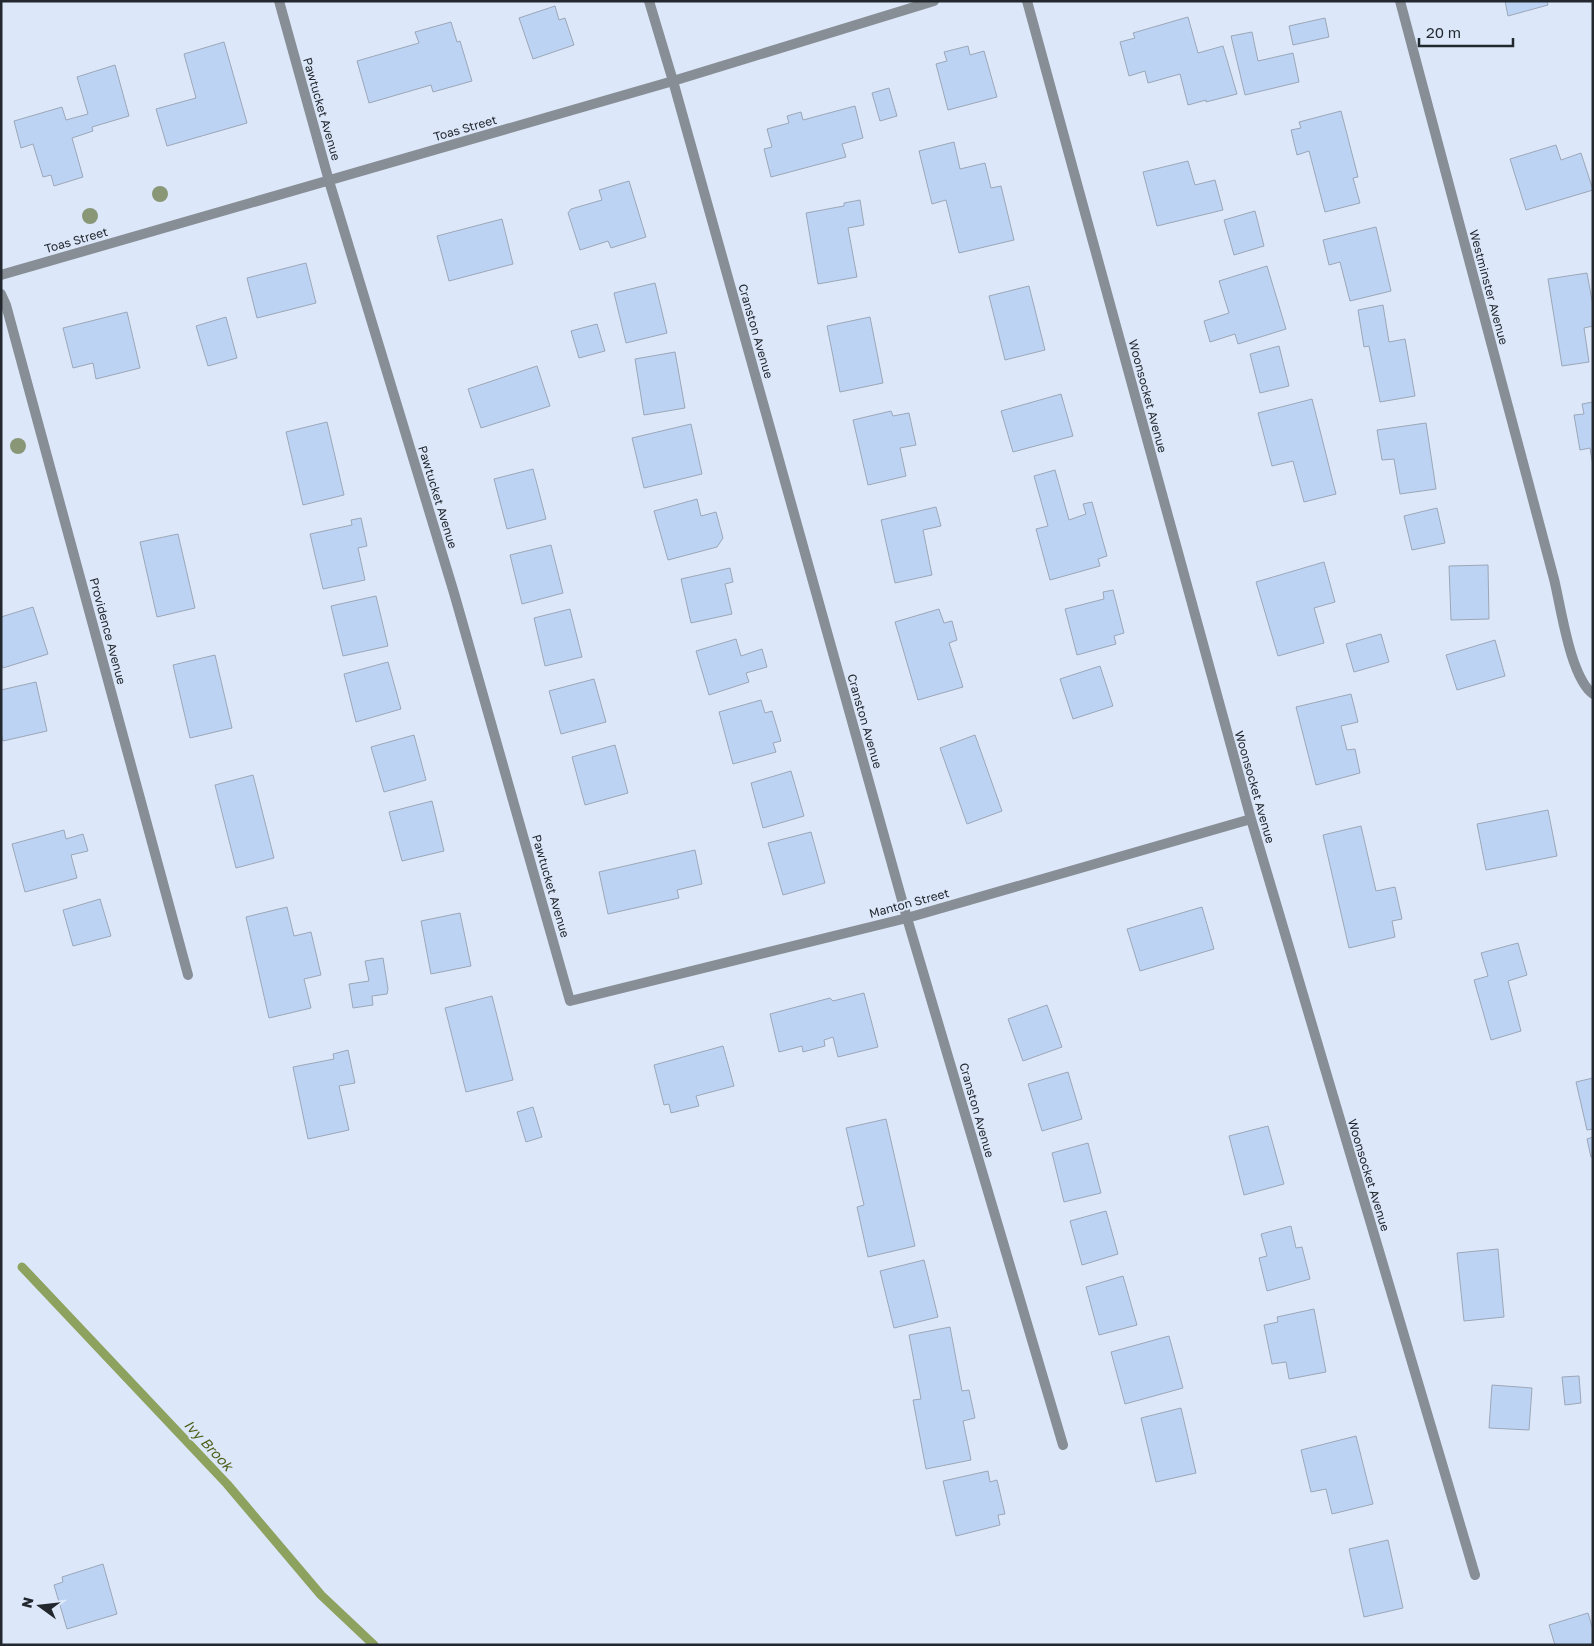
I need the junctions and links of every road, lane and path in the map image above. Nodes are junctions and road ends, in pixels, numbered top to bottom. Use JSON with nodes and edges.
{"nodes":[{"id":1,"x":280,"y":1,"type":"edge"},
{"id":2,"x":649,"y":1,"type":"edge"},
{"id":3,"x":934,"y":1,"type":"edge"},
{"id":4,"x":1027,"y":1,"type":"edge"},
{"id":5,"x":1400,"y":1,"type":"edge"},
{"id":6,"x":673,"y":81,"type":"junction"},
{"id":7,"x":329,"y":181,"type":"junction"},
{"id":8,"x":1,"y":275,"type":"edge"},
{"id":9,"x":1,"y":294,"type":"edge"},
{"id":10,"x":1593,"y":694,"type":"edge"},
{"id":11,"x":1251,"y":819,"type":"junction"},
{"id":12,"x":907,"y":918,"type":"junction"},
{"id":13,"x":188,"y":975,"type":"dead end"},
{"id":14,"x":570,"y":1001,"type":"joint"},
{"id":15,"x":1063,"y":1445,"type":"dead end"},
{"id":16,"x":1475,"y":1575,"type":"dead end"}],
"edges":[{"from":1,"to":7,"type":"street","name":"Pawtucket Avenue"},
{"from":2,"to":6,"type":"street","name":"Cranston Avenue"},
{"from":3,"to":6,"type":"street","name":"Toas Street"},
{"from":4,"to":11,"type":"street","name":"Woonsocket Avenue"},
{"from":5,"to":10,"type":"street","name":"Westminster Avenue"},
{"from":6,"to":7,"type":"street","name":"Toas Street"},
{"from":6,"to":12,"type":"street","name":"Cranston Avenue"},
{"from":7,"to":8,"type":"street","name":"Toas Street"},
{"from":7,"to":14,"type":"street","name":"Pawtucket Avenue"},
{"from":9,"to":13,"type":"street","name":"Providence Avenue"},
{"from":11,"to":12,"type":"street","name":"Manton Street"},
{"from":11,"to":16,"type":"street","name":"Woonsocket Avenue"},
{"from":12,"to":14,"type":"street","name":"Manton Street"},
{"from":12,"to":15,"type":"street","name":"Cranston Avenue"}]}
